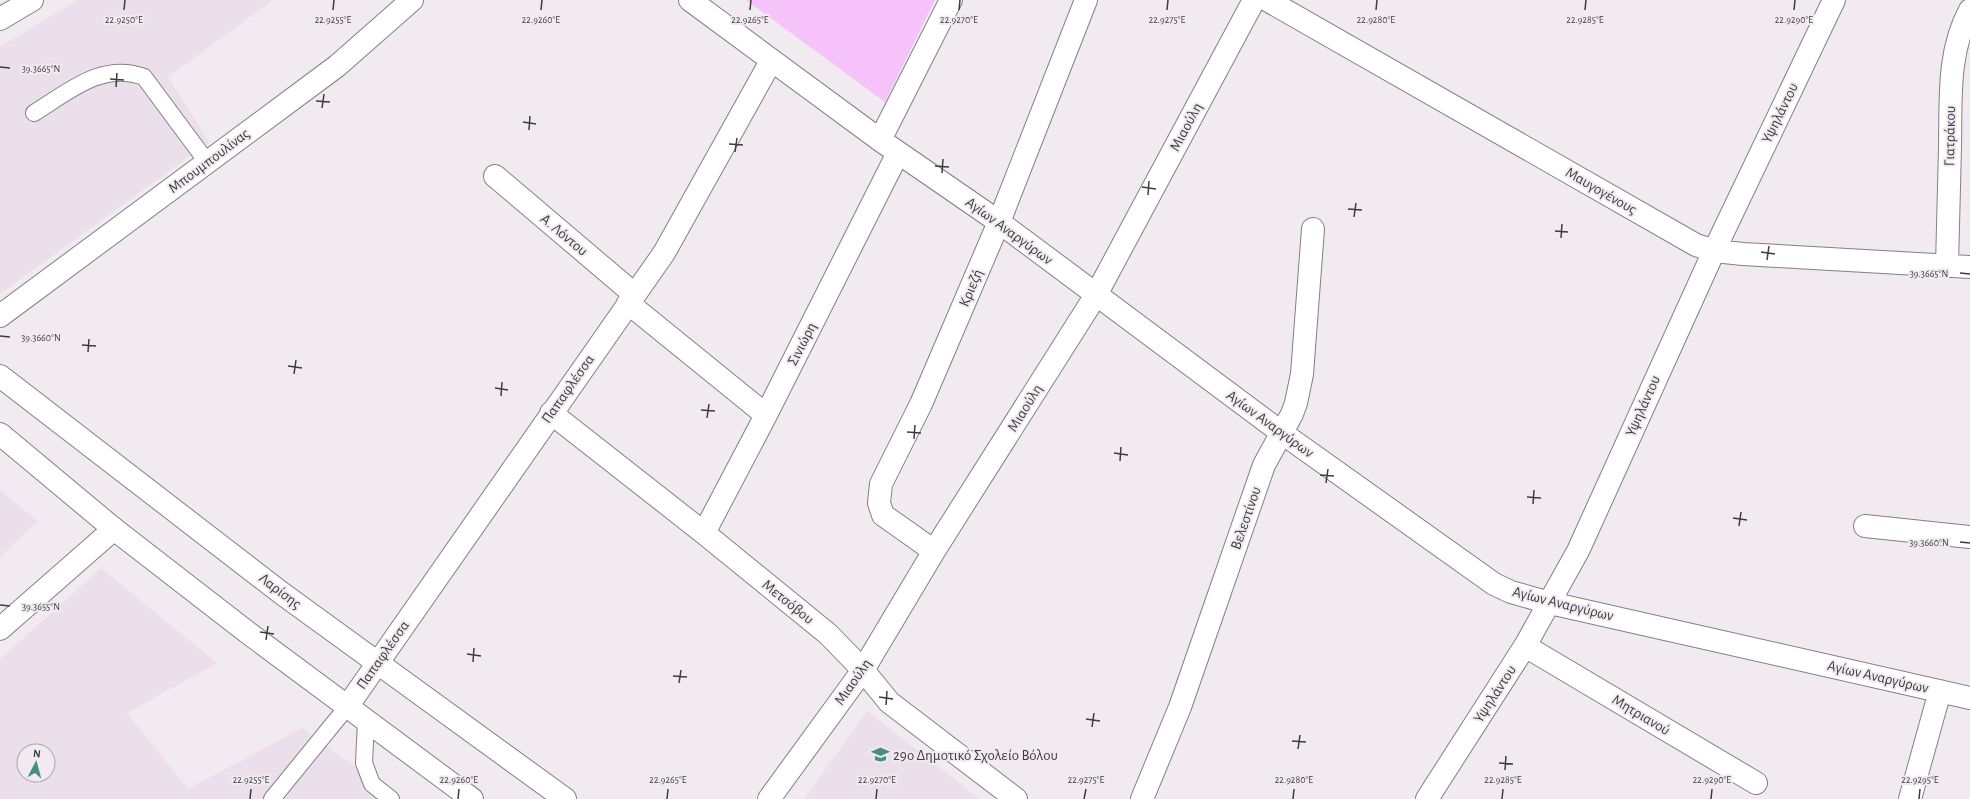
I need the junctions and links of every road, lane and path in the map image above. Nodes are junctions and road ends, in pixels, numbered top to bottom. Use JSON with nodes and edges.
{"nodes":[{"id":1,"x":32,"y":0,"type":"edge"},
{"id":2,"x":412,"y":0,"type":"edge"},
{"id":3,"x":690,"y":0,"type":"edge"},
{"id":4,"x":951,"y":0,"type":"edge"},
{"id":5,"x":1086,"y":0,"type":"edge"},
{"id":6,"x":1254,"y":0,"type":"edge"},
{"id":7,"x":1267,"y":0,"type":"edge"},
{"id":8,"x":1834,"y":0,"type":"edge"},
{"id":9,"x":1970,"y":10,"type":"edge"},
{"id":10,"x":0,"y":19,"type":"edge"},
{"id":11,"x":771,"y":61,"type":"junction"},
{"id":12,"x":34,"y":113,"type":"dead end"},
{"id":13,"x":880,"y":140,"type":"junction"},
{"id":14,"x":898,"y":153,"type":"junction"},
{"id":15,"x":207,"y":162,"type":"junction"},
{"id":16,"x":495,"y":176,"type":"dead end"},
{"id":17,"x":999,"y":222,"type":"junction"},
{"id":18,"x":1313,"y":230,"type":"dead end"},
{"id":19,"x":1714,"y":251,"type":"junction"},
{"id":20,"x":1947,"y":266,"type":"junction"},
{"id":21,"x":1970,"y":267,"type":"edge"},
{"id":22,"x":1096,"y":296,"type":"junction"},
{"id":23,"x":631,"y":299,"type":"junction"},
{"id":24,"x":0,"y":316,"type":"edge"},
{"id":25,"x":0,"y":376,"type":"edge"},
{"id":26,"x":551,"y":413,"type":"junction"},
{"id":27,"x":766,"y":415,"type":"junction"},
{"id":28,"x":1282,"y":433,"type":"junction"},
{"id":29,"x":0,"y":434,"type":"edge"},
{"id":30,"x":1864,"y":526,"type":"dead end"},
{"id":31,"x":114,"y":529,"type":"junction"},
{"id":32,"x":704,"y":533,"type":"junction"},
{"id":33,"x":1970,"y":537,"type":"edge"},
{"id":34,"x":934,"y":551,"type":"junction"},
{"id":35,"x":1550,"y":603,"type":"junction"},
{"id":36,"x":0,"y":629,"type":"edge"},
{"id":37,"x":1526,"y":646,"type":"junction"},
{"id":38,"x":377,"y":664,"type":"junction"},
{"id":39,"x":863,"y":670,"type":"junction"},
{"id":40,"x":1940,"y":691,"type":"junction"},
{"id":41,"x":1970,"y":698,"type":"edge"},
{"id":42,"x":347,"y":707,"type":"junction"},
{"id":43,"x":366,"y":721,"type":"junction"},
{"id":44,"x":1756,"y":783,"type":"dead end"},
{"id":45,"x":272,"y":799,"type":"edge"},
{"id":46,"x":391,"y":799,"type":"edge"},
{"id":47,"x":472,"y":799,"type":"edge"},
{"id":48,"x":565,"y":799,"type":"edge"},
{"id":49,"x":769,"y":799,"type":"edge"},
{"id":50,"x":1016,"y":799,"type":"edge"},
{"id":51,"x":1142,"y":799,"type":"edge"},
{"id":52,"x":1427,"y":799,"type":"edge"},
{"id":53,"x":1910,"y":799,"type":"edge"}],
"edges":[{"from":1,"to":10,"type":"street"},
{"from":2,"to":15,"type":"street","name":"Μπουμπουλίνας"},
{"from":3,"to":11,"type":"street","name":"Αγίων Αναργύρων"},
{"from":4,"to":13,"type":"street"},
{"from":5,"to":17,"type":"street","name":"Κριεζή"},
{"from":6,"to":22,"type":"street","name":"Μιαούλη"},
{"from":7,"to":19,"type":"street","name":"Μαυγογένους"},
{"from":8,"to":19,"type":"street","name":"Υψηλάντου"},
{"from":9,"to":20,"type":"street","name":"Γιατράκου"},
{"from":11,"to":13,"type":"street","name":"Αγίων Αναργύρων"},
{"from":11,"to":23,"type":"street","name":"Παπαφλέσσα"},
{"from":12,"to":15,"type":"lane"},
{"from":13,"to":14,"type":"street","name":"Αγίων Αναργύρων"},
{"from":14,"to":17,"type":"street","name":"Αγίων Αναργύρων"},
{"from":14,"to":27,"type":"street","name":"Σινιώρη"},
{"from":15,"to":24,"type":"street","name":"Μπουμπουλίνας"},
{"from":16,"to":23,"type":"street","name":"Α. Λόντου"},
{"from":17,"to":22,"type":"street","name":"Αγίων Αναργύρων"},
{"from":17,"to":34,"type":"street","name":"Κριεζή"},
{"from":18,"to":28,"type":"street","name":"Βελεστίνου"},
{"from":19,"to":20,"type":"street","name":"Μαυγογένους"},
{"from":19,"to":35,"type":"street","name":"Υψηλάντου"},
{"from":20,"to":21,"type":"street","name":"Μαυγογένους"},
{"from":22,"to":28,"type":"street","name":"Αγίων Αναργύρων"},
{"from":22,"to":34,"type":"street","name":"Μιαούλη"},
{"from":23,"to":26,"type":"street","name":"Παπαφλέσσα"},
{"from":23,"to":27,"type":"street","name":"Α. Λόντου"},
{"from":25,"to":38,"type":"street","name":"Λαρίσης"},
{"from":26,"to":32,"type":"street","name":"Μετσόβου"},
{"from":26,"to":38,"type":"street","name":"Παπαφλέσσα"},
{"from":27,"to":32,"type":"street","name":"Σινιώρη"},
{"from":28,"to":35,"type":"street","name":"Αγίων Αναργύρων"},
{"from":28,"to":51,"type":"street","name":"Βελεστίνου"},
{"from":29,"to":31,"type":"street"},
{"from":30,"to":33,"type":"street"},
{"from":31,"to":36,"type":"street"},
{"from":31,"to":42,"type":"street"},
{"from":32,"to":39,"type":"street","name":"Μετσόβου"},
{"from":34,"to":39,"type":"street","name":"Μιαούλη"},
{"from":35,"to":37,"type":"street","name":"Υψηλάντου"},
{"from":35,"to":40,"type":"street","name":"Αγίων Αναργύρων"},
{"from":37,"to":44,"type":"street","name":"Μητριανού"},
{"from":37,"to":52,"type":"street","name":"Υψηλάντου"},
{"from":38,"to":42,"type":"street","name":"Παπαφλέσσα"},
{"from":38,"to":48,"type":"street","name":"Λαρίσης"},
{"from":39,"to":49,"type":"street","name":"Μιαούλη"},
{"from":39,"to":50,"type":"street","name":"Μετσόβου"},
{"from":40,"to":41,"type":"street","name":"Αγίων Αναργύρων"},
{"from":40,"to":53,"type":"street"},
{"from":42,"to":43,"type":"street"},
{"from":42,"to":45,"type":"lane"},
{"from":43,"to":46,"type":"lane"},
{"from":43,"to":47,"type":"street"}]}
